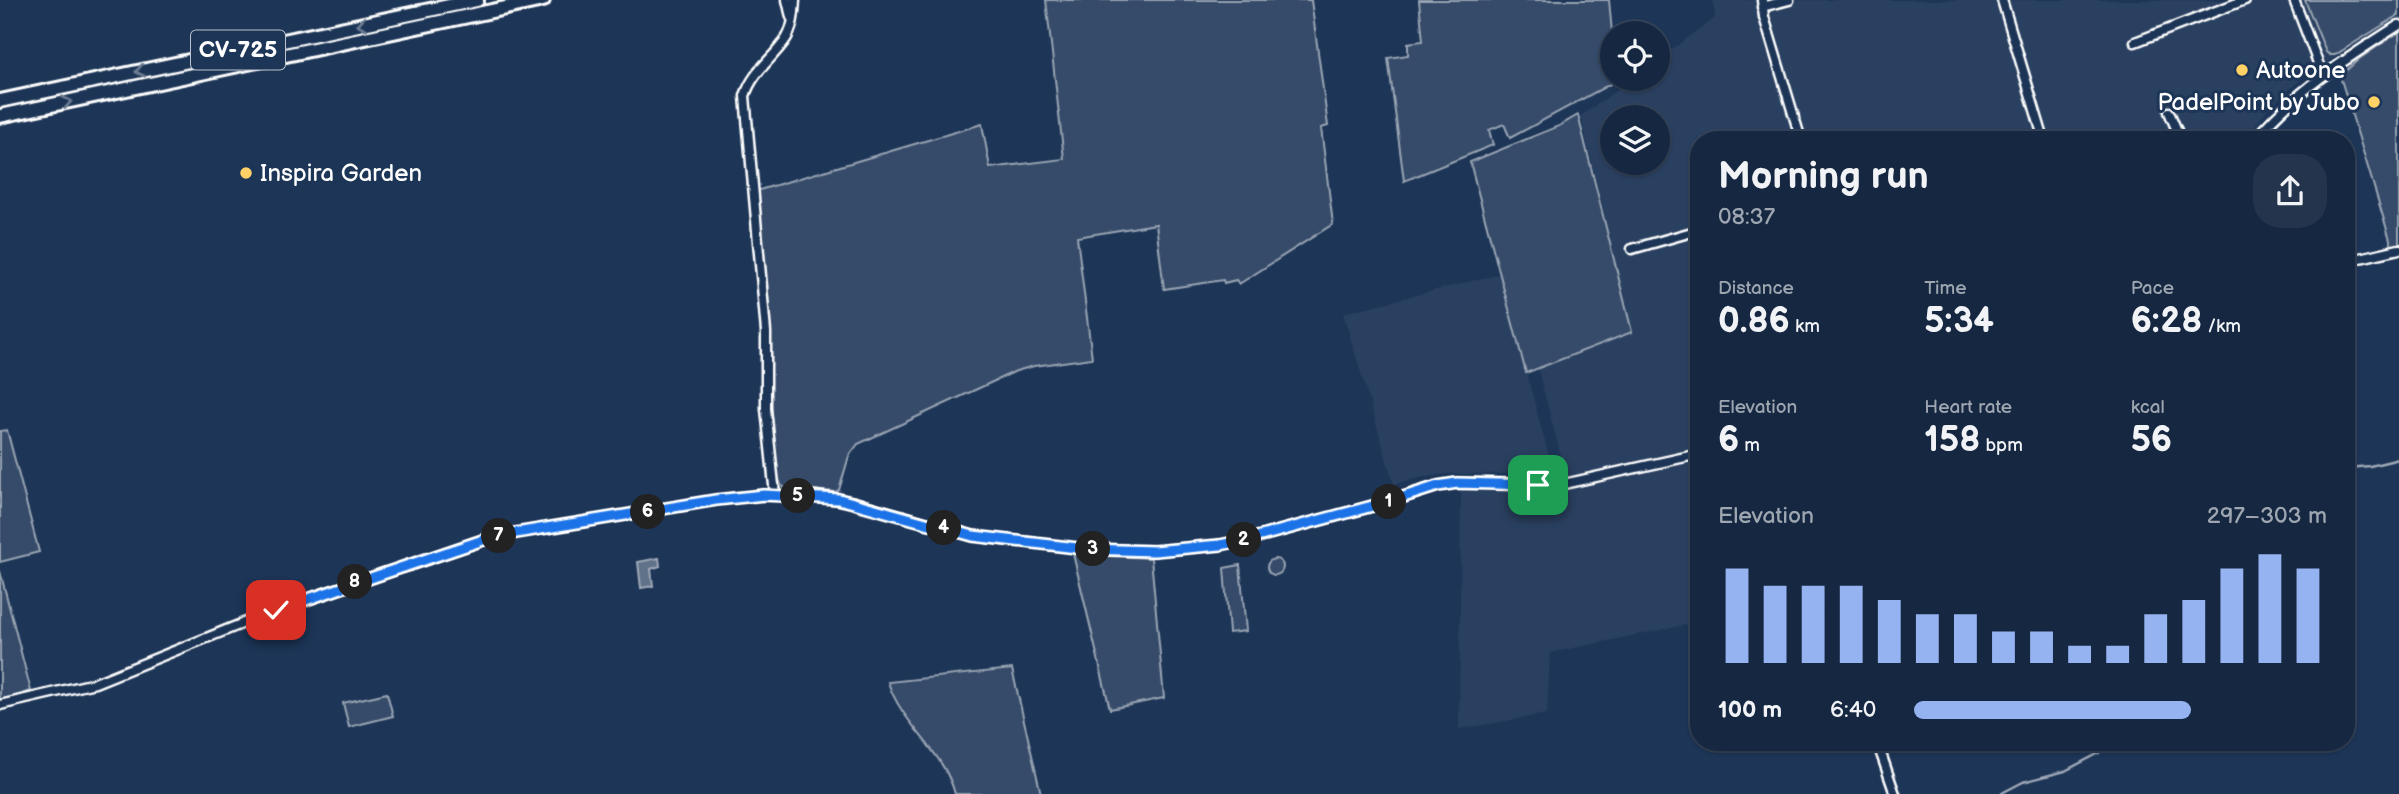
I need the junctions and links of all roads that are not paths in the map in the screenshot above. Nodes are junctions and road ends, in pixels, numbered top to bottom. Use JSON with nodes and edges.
{"nodes":[{"id":1,"x":477,"y":0,"type":"edge"},
{"id":2,"x":543,"y":0,"type":"edge"},
{"id":3,"x":787,"y":0,"type":"edge"},
{"id":4,"x":795,"y":0,"type":"edge"},
{"id":5,"x":1789,"y":0,"type":"edge"},
{"id":6,"x":2002,"y":0,"type":"edge"},
{"id":7,"x":2245,"y":0,"type":"edge"},
{"id":8,"x":2294,"y":0,"type":"edge"},
{"id":9,"x":1762,"y":3,"type":"edge"},
{"id":10,"x":793,"y":23,"type":"junction"},
{"id":11,"x":2399,"y":25,"type":"edge"},
{"id":12,"x":2136,"y":42,"type":"dead end"},
{"id":13,"x":2323,"y":76,"type":"junction"},
{"id":14,"x":0,"y":102,"type":"edge"},
{"id":15,"x":2169,"y":112,"type":"dead end"},
{"id":16,"x":0,"y":116,"type":"edge"},
{"id":17,"x":1798,"y":131,"type":"edge"},
{"id":18,"x":2041,"y":131,"type":"edge"},
{"id":19,"x":2177,"y":131,"type":"edge"},
{"id":20,"x":2262,"y":131,"type":"edge"},
{"id":21,"x":1690,"y":233,"type":"edge"},
{"id":22,"x":1632,"y":249,"type":"dead end"},
{"id":23,"x":2399,"y":249,"type":"edge"},
{"id":24,"x":2355,"y":259,"type":"edge"},
{"id":25,"x":1690,"y":456,"type":"edge"},
{"id":26,"x":775,"y":495,"type":"junction"},
{"id":27,"x":0,"y":705,"type":"edge"},
{"id":28,"x":1880,"y":751,"type":"edge"},
{"id":29,"x":1895,"y":794,"type":"edge"}],
"edges":[{"from":1,"to":14,"type":"main road","number":"CV-725","one_way":true},
{"from":16,"to":2,"type":"main road","number":"CV-725","one_way":true},
{"from":3,"to":10,"type":"street"},
{"from":4,"to":10,"type":"street"},
{"from":5,"to":9,"type":"street"},
{"from":6,"to":18,"type":"street"},
{"from":7,"to":12,"type":"street"},
{"from":8,"to":13,"type":"street"},
{"from":9,"to":17,"type":"street"},
{"from":10,"to":26,"type":"street"},
{"from":11,"to":13,"type":"street"},
{"from":13,"to":20,"type":"street"},
{"from":15,"to":19,"type":"street"},
{"from":21,"to":22,"type":"street"},
{"from":23,"to":24,"type":"street"},
{"from":25,"to":26,"type":"street"},
{"from":26,"to":27,"type":"street"},
{"from":28,"to":29,"type":"street"}]}
